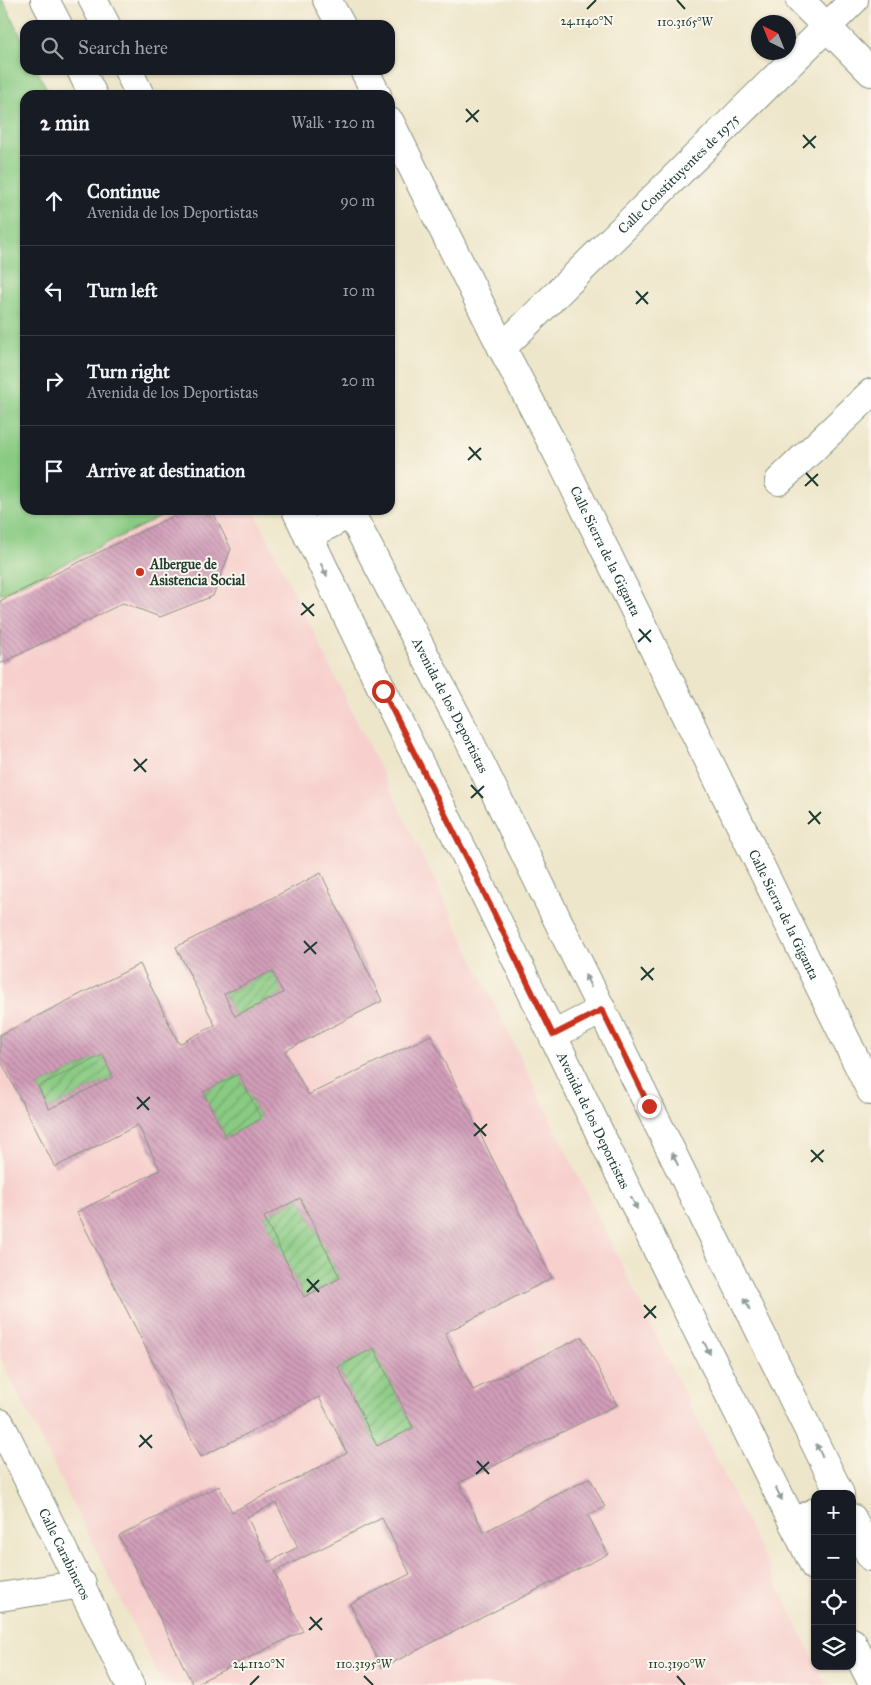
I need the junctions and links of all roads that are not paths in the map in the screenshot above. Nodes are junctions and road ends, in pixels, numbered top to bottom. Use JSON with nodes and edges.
{"nodes":[{"id":1,"x":45,"y":0,"type":"edge"},
{"id":2,"x":93,"y":0,"type":"edge"},
{"id":3,"x":327,"y":0,"type":"edge"},
{"id":4,"x":800,"y":0,"type":"edge"},
{"id":5,"x":854,"y":0,"type":"edge"},
{"id":6,"x":55,"y":20,"type":"edge"},
{"id":7,"x":103,"y":20,"type":"edge"},
{"id":8,"x":337,"y":20,"type":"edge"},
{"id":9,"x":827,"y":27,"type":"junction"},
{"id":10,"x":871,"y":72,"type":"edge"},
{"id":11,"x":83,"y":75,"type":"edge"},
{"id":12,"x":130,"y":75,"type":"edge"},
{"id":13,"x":367,"y":75,"type":"edge"},
{"id":14,"x":91,"y":90,"type":"edge"},
{"id":15,"x":138,"y":90,"type":"edge"},
{"id":16,"x":374,"y":90,"type":"edge"},
{"id":17,"x":395,"y":132,"type":"edge"},
{"id":18,"x":502,"y":348,"type":"junction"},
{"id":19,"x":871,"y":393,"type":"edge"},
{"id":20,"x":779,"y":481,"type":"dead end"},
{"id":21,"x":298,"y":515,"type":"edge"},
{"id":22,"x":343,"y":515,"type":"edge"},
{"id":23,"x":352,"y":515,"type":"edge"},
{"id":24,"x":308,"y":536,"type":"junction"},
{"id":25,"x":602,"y":1010,"type":"junction"},
{"id":26,"x":553,"y":1035,"type":"junction"},
{"id":27,"x":871,"y":1090,"type":"edge"},
{"id":28,"x":0,"y":1423,"type":"edge"},
{"id":29,"x":838,"y":1490,"type":"edge"},
{"id":30,"x":804,"y":1517,"type":"edge"},
{"id":31,"x":856,"y":1526,"type":"edge"},
{"id":32,"x":811,"y":1549,"type":"edge"},
{"id":33,"x":871,"y":1557,"type":"edge"},
{"id":34,"x":82,"y":1584,"type":"junction"},
{"id":35,"x":0,"y":1597,"type":"edge"},
{"id":36,"x":856,"y":1650,"type":"edge"},
{"id":37,"x":871,"y":1680,"type":"edge"},
{"id":38,"x":130,"y":1685,"type":"edge"}],
"edges":[{"from":1,"to":6,"type":"street"},
{"from":2,"to":7,"type":"street"},
{"from":3,"to":8,"type":"street"},
{"from":4,"to":9,"type":"street"},
{"from":5,"to":9,"type":"street","name":"Calle Constituyentes de 1975"},
{"from":9,"to":10,"type":"street"},
{"from":9,"to":18,"type":"street","name":"Calle Constituyentes de 1975"},
{"from":11,"to":14,"type":"street"},
{"from":12,"to":15,"type":"street"},
{"from":13,"to":16,"type":"street"},
{"from":17,"to":18,"type":"street","name":"Calle Sierra de la Giganta"},
{"from":18,"to":27,"type":"street","name":"Calle Sierra de la Giganta"},
{"from":19,"to":20,"type":"street"},
{"from":21,"to":24,"type":"street","name":"Avenida de los Deportistas"},
{"from":22,"to":24,"type":"street"},
{"from":25,"to":23,"type":"street","name":"Avenida de los Deportistas","one_way":true},
{"from":24,"to":26,"type":"street","name":"Avenida de los Deportistas","one_way":true},
{"from":25,"to":26,"type":"street"},
{"from":29,"to":25,"type":"street","name":"Avenida de los Deportistas","one_way":true},
{"from":26,"to":30,"type":"street","name":"Avenida de los Deportistas","one_way":true},
{"from":28,"to":34,"type":"street","name":"Calle Carabineros"},
{"from":30,"to":32,"type":"street","name":"Avenida de los Deportistas"},
{"from":31,"to":33,"type":"street"},
{"from":34,"to":35,"type":"street"},
{"from":34,"to":38,"type":"street","name":"Calle Carabineros"},
{"from":36,"to":37,"type":"street"}]}
